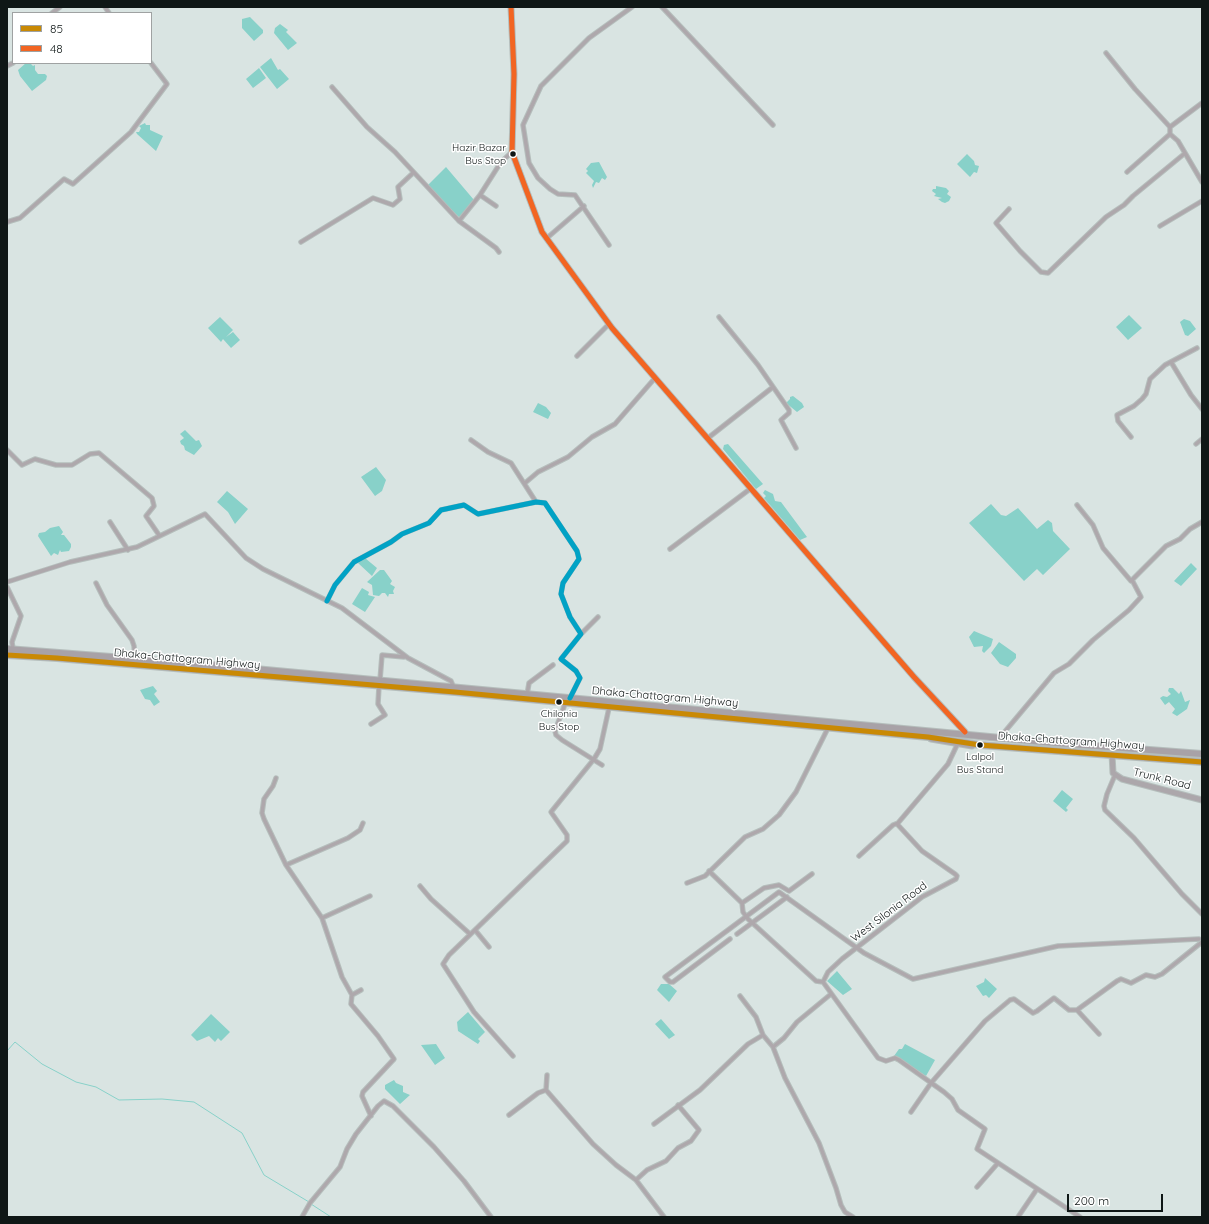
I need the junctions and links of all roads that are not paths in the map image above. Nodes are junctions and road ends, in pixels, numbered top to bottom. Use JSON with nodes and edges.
{"nodes":[{"id":1,"x":511,"y":7,"type":"edge"},
{"id":2,"x":632,"y":7,"type":"edge"},
{"id":3,"x":662,"y":7,"type":"edge"},
{"id":4,"x":1106,"y":53,"type":"dead end"},
{"id":5,"x":152,"y":64,"type":"edge"},
{"id":6,"x":332,"y":87,"type":"dead end"},
{"id":7,"x":1202,"y":104,"type":"edge"},
{"id":8,"x":773,"y":125,"type":"dead end"},
{"id":9,"x":1170,"y":127,"type":"junction"},
{"id":10,"x":1170,"y":134,"type":"junction"},
{"id":11,"x":512,"y":152,"type":"junction"},
{"id":12,"x":1184,"y":154,"type":"junction"},
{"id":13,"x":1127,"y":172,"type":"dead end"},
{"id":14,"x":413,"y":173,"type":"junction"},
{"id":15,"x":1202,"y":182,"type":"edge"},
{"id":16,"x":480,"y":195,"type":"junction"},
{"id":17,"x":1202,"y":200,"type":"edge"},
{"id":18,"x":496,"y":206,"type":"dead end"},
{"id":19,"x":584,"y":206,"type":"junction"},
{"id":20,"x":1009,"y":208,"type":"dead end"},
{"id":21,"x":459,"y":221,"type":"junction"},
{"id":22,"x":7,"y":222,"type":"edge"},
{"id":23,"x":1160,"y":226,"type":"dead end"},
{"id":24,"x":547,"y":238,"type":"junction"},
{"id":25,"x":301,"y":242,"type":"dead end"},
{"id":26,"x":609,"y":245,"type":"dead end"},
{"id":27,"x":499,"y":252,"type":"dead end"},
{"id":28,"x":720,"y":317,"type":"dead end"},
{"id":29,"x":610,"y":324,"type":"junction"},
{"id":30,"x":1197,"y":348,"type":"dead end"},
{"id":31,"x":577,"y":356,"type":"dead end"},
{"id":32,"x":1171,"y":362,"type":"junction"},
{"id":33,"x":655,"y":378,"type":"junction"},
{"id":34,"x":773,"y":387,"type":"junction"},
{"id":35,"x":1202,"y":408,"type":"edge"},
{"id":36,"x":1131,"y":437,"type":"dead end"},
{"id":37,"x":708,"y":438,"type":"junction"},
{"id":38,"x":1202,"y":439,"type":"edge"},
{"id":39,"x":471,"y":440,"type":"dead end"},
{"id":40,"x":1196,"y":444,"type":"dead end"},
{"id":41,"x":796,"y":448,"type":"dead end"},
{"id":42,"x":7,"y":450,"type":"edge"},
{"id":43,"x":525,"y":484,"type":"junction"},
{"id":44,"x":750,"y":489,"type":"junction"},
{"id":45,"x":536,"y":502,"type":"junction"},
{"id":46,"x":1077,"y":505,"type":"dead end"},
{"id":47,"x":110,"y":522,"type":"dead end"},
{"id":48,"x":1202,"y":522,"type":"edge"},
{"id":49,"x":159,"y":535,"type":"junction"},
{"id":50,"x":670,"y":549,"type":"dead end"},
{"id":51,"x":128,"y":550,"type":"junction"},
{"id":52,"x":1131,"y":581,"type":"junction"},
{"id":53,"x":7,"y":582,"type":"edge"},
{"id":54,"x":96,"y":584,"type":"dead end"},
{"id":55,"x":7,"y":587,"type":"edge"},
{"id":56,"x":327,"y":601,"type":"junction"},
{"id":57,"x":598,"y":617,"type":"dead end"},
{"id":58,"x":581,"y":634,"type":"junction"},
{"id":59,"x":10,"y":649,"type":"edge"},
{"id":60,"x":7,"y":655,"type":"edge"},
{"id":61,"x":406,"y":657,"type":"junction"},
{"id":62,"x":135,"y":659,"type":"junction"},
{"id":63,"x":553,"y":665,"type":"dead end"},
{"id":64,"x":380,"y":683,"type":"junction"},
{"id":65,"x":454,"y":688,"type":"junction"},
{"id":66,"x":527,"y":695,"type":"junction"},
{"id":67,"x":570,"y":698,"type":"junction"},
{"id":68,"x":565,"y":704,"type":"junction"},
{"id":69,"x":609,"y":708,"type":"junction"},
{"id":70,"x":686,"y":708,"type":"junction"},
{"id":71,"x":695,"y":709,"type":"junction"},
{"id":72,"x":684,"y":716,"type":"junction"},
{"id":73,"x":695,"y":716,"type":"junction"},
{"id":74,"x":371,"y":724,"type":"dead end"},
{"id":75,"x":957,"y":724,"type":"junction"},
{"id":76,"x":828,"y":728,"type":"junction"},
{"id":77,"x":955,"y":731,"type":"junction"},
{"id":78,"x":965,"y":732,"type":"junction"},
{"id":79,"x":926,"y":734,"type":"junction"},
{"id":80,"x":1002,"y":735,"type":"junction"},
{"id":81,"x":1037,"y":742,"type":"junction"},
{"id":82,"x":957,"y":745,"type":"junction"},
{"id":83,"x":1092,"y":745,"type":"junction"},
{"id":84,"x":1034,"y":748,"type":"junction"},
{"id":85,"x":1156,"y":750,"type":"junction"},
{"id":86,"x":1168,"y":751,"type":"junction"},
{"id":87,"x":1091,"y":752,"type":"junction"},
{"id":88,"x":1112,"y":754,"type":"junction"},
{"id":89,"x":1202,"y":754,"type":"edge"},
{"id":90,"x":1155,"y":758,"type":"junction"},
{"id":91,"x":594,"y":759,"type":"junction"},
{"id":92,"x":1168,"y":759,"type":"junction"},
{"id":93,"x":1202,"y":762,"type":"edge"},
{"id":94,"x":602,"y":765,"type":"dead end"},
{"id":95,"x":1115,"y":776,"type":"junction"},
{"id":96,"x":276,"y":778,"type":"dead end"},
{"id":97,"x":1202,"y":800,"type":"edge"},
{"id":98,"x":362,"y":823,"type":"dead end"},
{"id":99,"x":898,"y":823,"type":"junction"},
{"id":100,"x":859,"y":856,"type":"dead end"},
{"id":101,"x":286,"y":865,"type":"junction"},
{"id":102,"x":709,"y":871,"type":"junction"},
{"id":103,"x":812,"y":874,"type":"dead end"},
{"id":104,"x":687,"y":883,"type":"dead end"},
{"id":105,"x":420,"y":886,"type":"dead end"},
{"id":106,"x":370,"y":896,"type":"dead end"},
{"id":107,"x":787,"y":897,"type":"junction"},
{"id":108,"x":742,"y":904,"type":"junction"},
{"id":109,"x":1202,"y":914,"type":"edge"},
{"id":110,"x":746,"y":916,"type":"junction"},
{"id":111,"x":322,"y":918,"type":"junction"},
{"id":112,"x":751,"y":922,"type":"junction"},
{"id":113,"x":476,"y":930,"type":"junction"},
{"id":114,"x":470,"y":934,"type":"junction"},
{"id":115,"x":737,"y":934,"type":"dead end"},
{"id":116,"x":730,"y":939,"type":"dead end"},
{"id":117,"x":1201,"y":941,"type":"edge"},
{"id":118,"x":489,"y":947,"type":"dead end"},
{"id":119,"x":858,"y":947,"type":"junction"},
{"id":120,"x":823,"y":982,"type":"junction"},
{"id":121,"x":361,"y":990,"type":"dead end"},
{"id":122,"x":831,"y":994,"type":"junction"},
{"id":123,"x":352,"y":995,"type":"junction"},
{"id":124,"x":740,"y":996,"type":"dead end"},
{"id":125,"x":1077,"y":1010,"type":"junction"},
{"id":126,"x":763,"y":1034,"type":"junction"},
{"id":127,"x":1099,"y":1034,"type":"dead end"},
{"id":128,"x":773,"y":1048,"type":"junction"},
{"id":129,"x":513,"y":1056,"type":"dead end"},
{"id":130,"x":547,"y":1075,"type":"dead end"},
{"id":131,"x":931,"y":1083,"type":"junction"},
{"id":132,"x":546,"y":1090,"type":"junction"},
{"id":133,"x":678,"y":1106,"type":"junction"},
{"id":134,"x":911,"y":1112,"type":"dead end"},
{"id":135,"x":509,"y":1115,"type":"dead end"},
{"id":136,"x":371,"y":1116,"type":"junction"},
{"id":137,"x":654,"y":1124,"type":"dead end"},
{"id":138,"x":998,"y":1163,"type":"junction"},
{"id":139,"x":636,"y":1180,"type":"junction"},
{"id":140,"x":977,"y":1187,"type":"dead end"},
{"id":141,"x":1037,"y":1188,"type":"junction"},
{"id":142,"x":302,"y":1217,"type":"edge"},
{"id":143,"x":491,"y":1217,"type":"edge"},
{"id":144,"x":664,"y":1217,"type":"edge"},
{"id":145,"x":853,"y":1217,"type":"edge"},
{"id":146,"x":1018,"y":1217,"type":"edge"},
{"id":147,"x":1080,"y":1217,"type":"edge"}],
"edges":[{"from":1,"to":11,"type":"main road"},
{"from":2,"to":19,"type":"street"},
{"from":3,"to":8,"type":"street"},
{"from":4,"to":9,"type":"street"},
{"from":5,"to":22,"type":"street"},
{"from":6,"to":14,"type":"street"},
{"from":7,"to":9,"type":"street"},
{"from":9,"to":10,"type":"street"},
{"from":10,"to":12,"type":"street"},
{"from":10,"to":13,"type":"street"},
{"from":11,"to":16,"type":"street"},
{"from":11,"to":24,"type":"main road"},
{"from":12,"to":15,"type":"street"},
{"from":12,"to":20,"type":"street"},
{"from":14,"to":21,"type":"street"},
{"from":14,"to":25,"type":"street"},
{"from":16,"to":18,"type":"street"},
{"from":16,"to":21,"type":"street"},
{"from":17,"to":23,"type":"street"},
{"from":19,"to":24,"type":"street"},
{"from":19,"to":26,"type":"street"},
{"from":21,"to":27,"type":"street"},
{"from":24,"to":29,"type":"main road"},
{"from":28,"to":34,"type":"street"},
{"from":29,"to":31,"type":"street"},
{"from":29,"to":33,"type":"main road"},
{"from":30,"to":32,"type":"street"},
{"from":32,"to":35,"type":"street"},
{"from":32,"to":36,"type":"street"},
{"from":33,"to":37,"type":"main road"},
{"from":33,"to":43,"type":"street"},
{"from":34,"to":37,"type":"street"},
{"from":34,"to":41,"type":"street"},
{"from":37,"to":44,"type":"main road"},
{"from":38,"to":40,"type":"street"},
{"from":39,"to":43,"type":"street"},
{"from":42,"to":49,"type":"street"},
{"from":43,"to":45,"type":"street"},
{"from":44,"to":50,"type":"street"},
{"from":44,"to":75,"type":"main road"},
{"from":45,"to":56,"type":"street"},
{"from":45,"to":58,"type":"street"},
{"from":46,"to":52,"type":"street"},
{"from":47,"to":51,"type":"street"},
{"from":48,"to":52,"type":"street"},
{"from":49,"to":51,"type":"street"},
{"from":49,"to":56,"type":"street"},
{"from":51,"to":53,"type":"street"},
{"from":52,"to":80,"type":"street"},
{"from":54,"to":62,"type":"street"},
{"from":55,"to":59,"type":"street"},
{"from":56,"to":61,"type":"street"},
{"from":57,"to":58,"type":"street"},
{"from":58,"to":67,"type":"street"},
{"from":59,"to":62,"type":"highway","name":"Dhaka-Chattogram Highway"},
{"from":60,"to":64,"type":"highway","name":"Dhaka-Chattogram Highway"},
{"from":61,"to":64,"type":"street"},
{"from":61,"to":65,"type":"street"},
{"from":62,"to":64,"type":"highway","name":"Dhaka-Chattogram Highway"},
{"from":63,"to":66,"type":"street"},
{"from":64,"to":65,"type":"highway","name":"Dhaka-Chattogram Highway"},
{"from":64,"to":68,"type":"highway","name":"Dhaka-Chattogram Highway"},
{"from":64,"to":74,"type":"street"},
{"from":65,"to":66,"type":"highway","name":"Dhaka-Chattogram Highway"},
{"from":66,"to":67,"type":"highway","name":"Dhaka-Chattogram Highway"},
{"from":67,"to":70,"type":"highway","name":"Dhaka-Chattogram Highway"},
{"from":68,"to":69,"type":"highway","name":"Dhaka-Chattogram Highway"},
{"from":68,"to":91,"type":"street"},
{"from":69,"to":72,"type":"highway","name":"Dhaka-Chattogram Highway"},
{"from":69,"to":91,"type":"street"},
{"from":70,"to":71,"type":"highway","name":"Dhaka-Chattogram Highway"},
{"from":70,"to":72,"type":"highway"},
{"from":71,"to":73,"type":"highway"},
{"from":71,"to":79,"type":"highway","name":"Dhaka-Chattogram Highway"},
{"from":72,"to":73,"type":"highway","name":"Dhaka-Chattogram Highway"},
{"from":73,"to":76,"type":"highway","name":"Dhaka-Chattogram Highway"},
{"from":75,"to":77,"type":"main road"},
{"from":75,"to":78,"type":"main road"},
{"from":76,"to":79,"type":"highway","name":"Dhaka-Chattogram Highway"},
{"from":76,"to":102,"type":"street"},
{"from":77,"to":78,"type":"main road"},
{"from":77,"to":79,"type":"main road"},
{"from":78,"to":80,"type":"main road"},
{"from":79,"to":81,"type":"highway","name":"Dhaka-Chattogram Highway"},
{"from":79,"to":82,"type":"main road"},
{"from":79,"to":84,"type":"highway","name":"Dhaka-Chattogram Highway"},
{"from":80,"to":81,"type":"main road"},
{"from":81,"to":83,"type":"highway","name":"Dhaka-Chattogram Highway"},
{"from":82,"to":84,"type":"main road"},
{"from":82,"to":99,"type":"street"},
{"from":83,"to":85,"type":"highway","name":"Dhaka-Chattogram Highway"},
{"from":83,"to":87,"type":"highway"},
{"from":84,"to":87,"type":"highway","name":"Dhaka-Chattogram Highway"},
{"from":85,"to":86,"type":"highway","name":"Dhaka-Chattogram Highway"},
{"from":85,"to":90,"type":"highway"},
{"from":86,"to":89,"type":"highway","name":"Dhaka-Chattogram Highway"},
{"from":86,"to":92,"type":"highway"},
{"from":87,"to":88,"type":"highway","name":"Dhaka-Chattogram Highway"},
{"from":88,"to":90,"type":"highway","name":"Dhaka-Chattogram Highway"},
{"from":88,"to":95,"type":"main road"},
{"from":90,"to":92,"type":"highway","name":"Dhaka-Chattogram Highway"},
{"from":91,"to":94,"type":"street"},
{"from":91,"to":113,"type":"street"},
{"from":92,"to":93,"type":"highway","name":"Dhaka-Chattogram Highway"},
{"from":95,"to":97,"type":"main road","name":"Trunk Road"},
{"from":95,"to":109,"type":"street"},
{"from":96,"to":101,"type":"street"},
{"from":98,"to":101,"type":"street"},
{"from":99,"to":100,"type":"street"},
{"from":99,"to":119,"type":"street","name":"West Silonia Road"},
{"from":101,"to":111,"type":"street"},
{"from":102,"to":104,"type":"street"},
{"from":102,"to":108,"type":"street"},
{"from":103,"to":108,"type":"street"},
{"from":105,"to":114,"type":"street"},
{"from":106,"to":111,"type":"street"},
{"from":107,"to":110,"type":"street"},
{"from":107,"to":112,"type":"street"},
{"from":107,"to":119,"type":"street"},
{"from":108,"to":110,"type":"street"},
{"from":110,"to":112,"type":"street"},
{"from":110,"to":116,"type":"street"},
{"from":111,"to":123,"type":"street"},
{"from":112,"to":115,"type":"street"},
{"from":112,"to":120,"type":"street"},
{"from":113,"to":114,"type":"street"},
{"from":113,"to":118,"type":"street"},
{"from":114,"to":129,"type":"street"},
{"from":117,"to":119,"type":"street"},
{"from":117,"to":125,"type":"street"},
{"from":119,"to":120,"type":"street","name":"West Silonia Road"},
{"from":120,"to":122,"type":"street"},
{"from":121,"to":123,"type":"street"},
{"from":122,"to":128,"type":"street"},
{"from":122,"to":131,"type":"street"},
{"from":123,"to":136,"type":"street"},
{"from":124,"to":126,"type":"street"},
{"from":125,"to":127,"type":"street"},
{"from":125,"to":131,"type":"street"},
{"from":126,"to":128,"type":"street"},
{"from":126,"to":133,"type":"street"},
{"from":128,"to":145,"type":"street"},
{"from":130,"to":132,"type":"street"},
{"from":131,"to":134,"type":"street"},
{"from":131,"to":138,"type":"street"},
{"from":132,"to":135,"type":"street"},
{"from":132,"to":139,"type":"street"},
{"from":133,"to":137,"type":"street"},
{"from":133,"to":139,"type":"street"},
{"from":136,"to":142,"type":"street"},
{"from":136,"to":143,"type":"street"},
{"from":138,"to":140,"type":"street"},
{"from":138,"to":141,"type":"street"},
{"from":139,"to":144,"type":"street"},
{"from":141,"to":146,"type":"street"},
{"from":141,"to":147,"type":"street"}]}
